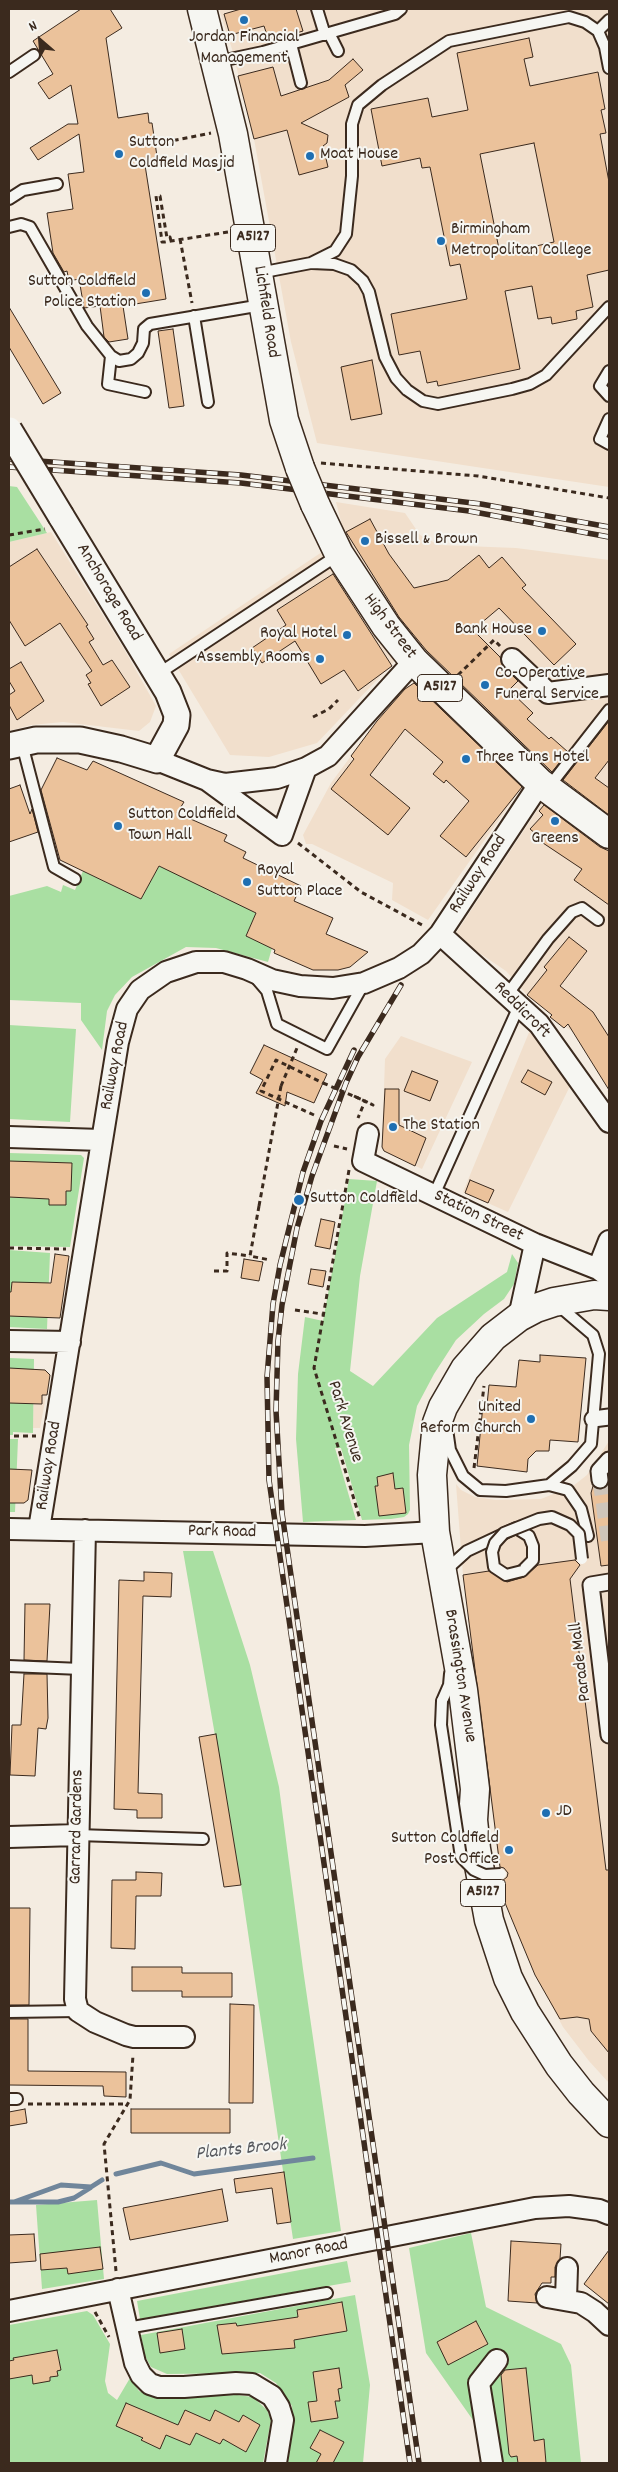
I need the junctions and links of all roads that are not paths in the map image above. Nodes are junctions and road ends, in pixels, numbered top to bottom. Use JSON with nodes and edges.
{"nodes":[{"id":1,"x":202,"y":9,"type":"edge"},
{"id":2,"x":317,"y":9,"type":"edge"},
{"id":3,"x":397,"y":10,"type":"edge"},
{"id":4,"x":609,"y":20,"type":"edge"},
{"id":5,"x":598,"y":31,"type":"junction"},
{"id":6,"x":327,"y":34,"type":"junction"},
{"id":7,"x":291,"y":44,"type":"junction"},
{"id":8,"x":338,"y":51,"type":"dead end"},
{"id":9,"x":34,"y":56,"type":"dead end"},
{"id":10,"x":215,"y":62,"type":"junction"},
{"id":11,"x":609,"y":68,"type":"edge"},
{"id":12,"x":9,"y":72,"type":"edge"},
{"id":13,"x":301,"y":83,"type":"dead end"},
{"id":14,"x":57,"y":184,"type":"dead end"},
{"id":15,"x":9,"y":199,"type":"edge"},
{"id":16,"x":9,"y":227,"type":"edge"},
{"id":17,"x":311,"y":263,"type":"junction"},
{"id":18,"x":259,"y":273,"type":"junction"},
{"id":19,"x":265,"y":304,"type":"junction"},
{"id":20,"x":609,"y":307,"type":"edge"},
{"id":21,"x":194,"y":316,"type":"junction"},
{"id":22,"x":111,"y":356,"type":"junction"},
{"id":23,"x":609,"y":371,"type":"edge"},
{"id":24,"x":146,"y":392,"type":"dead end"},
{"id":25,"x":609,"y":396,"type":"edge"},
{"id":26,"x":208,"y":402,"type":"dead end"},
{"id":27,"x":609,"y":419,"type":"edge"},
{"id":28,"x":9,"y":430,"type":"edge"},
{"id":29,"x":609,"y":444,"type":"edge"},
{"id":30,"x":299,"y":465,"type":"joint"},
{"id":31,"x":339,"y":554,"type":"junction"},
{"id":32,"x":512,"y":659,"type":"road end"},
{"id":33,"x":414,"y":661,"type":"junction"},
{"id":34,"x":158,"y":674,"type":"junction"},
{"id":35,"x":609,"y":685,"type":"edge"},
{"id":36,"x":609,"y":710,"type":"edge"},
{"id":37,"x":16,"y":745,"type":"edge"},
{"id":38,"x":156,"y":760,"type":"junction"},
{"id":39,"x":306,"y":768,"type":"junction"},
{"id":40,"x":207,"y":780,"type":"junction"},
{"id":41,"x":544,"y":786,"type":"junction"},
{"id":42,"x":609,"y":834,"type":"edge"},
{"id":43,"x":75,"y":879,"type":"dead end"},
{"id":44,"x":598,"y":920,"type":"dead end"},
{"id":45,"x":440,"y":934,"type":"junction"},
{"id":46,"x":247,"y":968,"type":"junction"},
{"id":47,"x":364,"y":983,"type":"junction"},
{"id":48,"x":513,"y":1001,"type":"junction"},
{"id":49,"x":609,"y":1122,"type":"edge"},
{"id":50,"x":368,"y":1134,"type":"dead end"},
{"id":51,"x":9,"y":1137,"type":"edge"},
{"id":52,"x":102,"y":1140,"type":"junction"},
{"id":53,"x":434,"y":1195,"type":"junction"},
{"id":54,"x":609,"y":1241,"type":"edge"},
{"id":55,"x":536,"y":1244,"type":"junction"},
{"id":56,"x":604,"y":1273,"type":"edge"},
{"id":57,"x":609,"y":1296,"type":"edge"},
{"id":58,"x":554,"y":1302,"type":"junction"},
{"id":59,"x":519,"y":1317,"type":"junction"},
{"id":60,"x":9,"y":1340,"type":"edge"},
{"id":61,"x":70,"y":1342,"type":"junction"},
{"id":62,"x":443,"y":1407,"type":"junction"},
{"id":63,"x":609,"y":1417,"type":"edge"},
{"id":64,"x":594,"y":1419,"type":"junction"},
{"id":65,"x":609,"y":1460,"type":"edge"},
{"id":66,"x":600,"y":1480,"type":"tunnel mouth"},
{"id":67,"x":549,"y":1485,"type":"junction"},
{"id":68,"x":9,"y":1529,"type":"edge"},
{"id":69,"x":39,"y":1529,"type":"junction"},
{"id":70,"x":85,"y":1530,"type":"junction"},
{"id":71,"x":435,"y":1532,"type":"junction"},
{"id":72,"x":588,"y":1536,"type":"dead end"},
{"id":73,"x":582,"y":1559,"type":"dead end"},
{"id":74,"x":442,"y":1575,"type":"junction"},
{"id":75,"x":609,"y":1582,"type":"edge"},
{"id":76,"x":452,"y":1629,"type":"junction"},
{"id":77,"x":9,"y":1666,"type":"edge"},
{"id":78,"x":81,"y":1669,"type":"junction"},
{"id":79,"x":609,"y":1735,"type":"edge"},
{"id":80,"x":77,"y":1835,"type":"junction"},
{"id":81,"x":9,"y":1837,"type":"edge"},
{"id":82,"x":203,"y":1839,"type":"dead end"},
{"id":83,"x":501,"y":1874,"type":"dead end"},
{"id":84,"x":78,"y":2011,"type":"junction"},
{"id":85,"x":9,"y":2012,"type":"edge"},
{"id":86,"x":184,"y":2037,"type":"dead end"},
{"id":87,"x":609,"y":2123,"type":"edge"},
{"id":88,"x":609,"y":2214,"type":"edge"},
{"id":89,"x":567,"y":2268,"type":"dead end"},
{"id":90,"x":118,"y":2289,"type":"junction"},
{"id":91,"x":327,"y":2293,"type":"dead end"},
{"id":92,"x":9,"y":2311,"type":"edge"},
{"id":93,"x":609,"y":2325,"type":"edge"},
{"id":94,"x":127,"y":2328,"type":"junction"},
{"id":95,"x":497,"y":2360,"type":"dead end"},
{"id":96,"x":276,"y":2463,"type":"edge"},
{"id":97,"x":492,"y":2463,"type":"edge"}],
"edges":[{"from":1,"to":10,"type":"main road","name":"Lichfield Road","number":"A5127"},
{"from":2,"to":6,"type":"lane"},
{"from":3,"to":6,"type":"lane"},
{"from":4,"to":5,"type":"lane"},
{"from":5,"to":11,"type":"lane"},
{"from":5,"to":17,"type":"lane"},
{"from":6,"to":7,"type":"lane"},
{"from":6,"to":8,"type":"lane"},
{"from":7,"to":10,"type":"lane"},
{"from":7,"to":13,"type":"lane"},
{"from":9,"to":12,"type":"lane"},
{"from":10,"to":18,"type":"main road","name":"Lichfield Road","number":"A5127"},
{"from":14,"to":15,"type":"lane"},
{"from":16,"to":22,"type":"lane"},
{"from":17,"to":18,"type":"lane"},
{"from":17,"to":20,"type":"lane"},
{"from":18,"to":19,"type":"main road","name":"Lichfield Road","number":"A5127"},
{"from":19,"to":21,"type":"lane"},
{"from":19,"to":30,"type":"main road","name":"Lichfield Road","number":"A5127"},
{"from":21,"to":22,"type":"lane"},
{"from":21,"to":26,"type":"lane"},
{"from":22,"to":24,"type":"lane"},
{"from":23,"to":25,"type":"lane"},
{"from":27,"to":29,"type":"lane"},
{"from":28,"to":34,"type":"street","name":"Anchorage Road","bridge":true},
{"from":30,"to":31,"type":"main road","name":"High Street","number":"A5127","bridge":true},
{"from":31,"to":33,"type":"main road","name":"High Street","number":"A5127"},
{"from":31,"to":34,"type":"lane"},
{"from":32,"to":35,"type":"street"},
{"from":33,"to":39,"type":"street"},
{"from":33,"to":41,"type":"main road","name":"High Street","number":"A5127"},
{"from":34,"to":38,"type":"street","name":"Anchorage Road"},
{"from":36,"to":41,"type":"lane"},
{"from":37,"to":38,"type":"street"},
{"from":37,"to":43,"type":"lane"},
{"from":38,"to":40,"type":"street"},
{"from":39,"to":40,"type":"street"},
{"from":39,"to":40,"type":"street"},
{"from":41,"to":42,"type":"main road","name":"High Street","number":"A5127"},
{"from":41,"to":45,"type":"street","name":"Railway Road"},
{"from":44,"to":48,"type":"lane"},
{"from":45,"to":47,"type":"street","name":"Railway Road"},
{"from":45,"to":48,"type":"street","name":"Reddicroft"},
{"from":46,"to":47,"type":"street","name":"Railway Road"},
{"from":46,"to":47,"type":"lane"},
{"from":46,"to":52,"type":"street","name":"Railway Road"},
{"from":48,"to":49,"type":"street","name":"Reddicroft"},
{"from":48,"to":53,"type":"lane"},
{"from":50,"to":53,"type":"street","name":"Station Street"},
{"from":51,"to":52,"type":"street"},
{"from":52,"to":61,"type":"street","name":"Railway Road"},
{"from":53,"to":55,"type":"street","name":"Station Street"},
{"from":54,"to":56,"type":"street"},
{"from":55,"to":56,"type":"street","name":"Station Street"},
{"from":55,"to":59,"type":"street","name":"Station Street"},
{"from":57,"to":58,"type":"main road","name":"Brassington Avenue","number":"A5127"},
{"from":58,"to":59,"type":"main road","name":"Brassington Avenue","number":"A5127"},
{"from":58,"to":64,"type":"lane"},
{"from":59,"to":62,"type":"main road","name":"Brassington Avenue","number":"A5127"},
{"from":60,"to":61,"type":"street"},
{"from":61,"to":69,"type":"street","name":"Railway Road"},
{"from":62,"to":67,"type":"lane"},
{"from":62,"to":71,"type":"main road","name":"Brassington Avenue","number":"A5127"},
{"from":63,"to":64,"type":"street"},
{"from":64,"to":67,"type":"lane"},
{"from":65,"to":66,"type":"street"},
{"from":67,"to":72,"type":"lane"},
{"from":68,"to":69,"type":"street","name":"Park Road"},
{"from":69,"to":70,"type":"street","name":"Park Road"},
{"from":70,"to":71,"type":"street","name":"Park Road"},
{"from":70,"to":78,"type":"street","name":"Garrard Gardens"},
{"from":71,"to":74,"type":"main road","name":"Brassington Avenue","number":"A5127"},
{"from":73,"to":74,"type":"lane","bridge":true},
{"from":74,"to":76,"type":"main road","name":"Brassington Avenue","number":"A5127"},
{"from":75,"to":79,"type":"street","name":"Parade Mall"},
{"from":76,"to":83,"type":"lane","bridge":true},
{"from":76,"to":87,"type":"main road","name":"Brassington Avenue","number":"A5127"},
{"from":77,"to":78,"type":"lane"},
{"from":78,"to":80,"type":"street","name":"Garrard Gardens"},
{"from":80,"to":81,"type":"street"},
{"from":80,"to":82,"type":"lane"},
{"from":80,"to":84,"type":"street","name":"Garrard Gardens"},
{"from":84,"to":85,"type":"lane"},
{"from":84,"to":86,"type":"street"},
{"from":88,"to":90,"type":"street","name":"Manor Road"},
{"from":89,"to":93,"type":"street"},
{"from":90,"to":92,"type":"street","name":"Manor Road"},
{"from":90,"to":94,"type":"street"},
{"from":91,"to":94,"type":"lane"},
{"from":94,"to":96,"type":"street"},
{"from":95,"to":97,"type":"street"}]}
